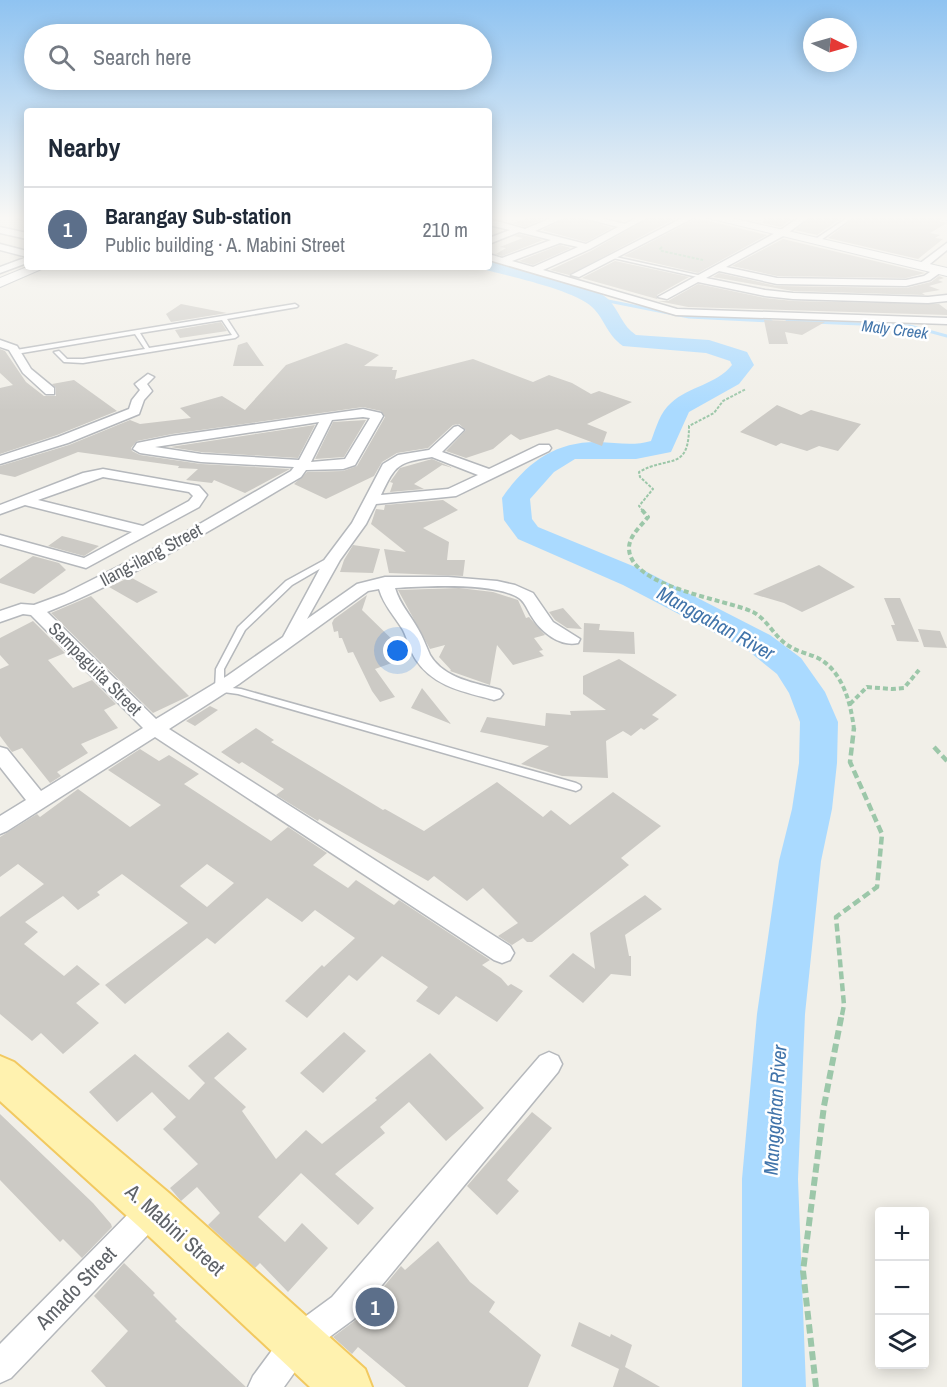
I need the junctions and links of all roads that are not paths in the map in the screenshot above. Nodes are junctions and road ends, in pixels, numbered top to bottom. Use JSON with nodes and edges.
{"nodes":[{"id":1,"x":570,"y":281,"type":"edge"},
{"id":2,"x":695,"y":281,"type":"edge"},
{"id":3,"x":712,"y":281,"type":"edge"},
{"id":4,"x":776,"y":281,"type":"edge"},
{"id":5,"x":916,"y":281,"type":"edge"},
{"id":6,"x":854,"y":282,"type":"junction"},
{"id":7,"x":663,"y":297,"type":"dead end"},
{"id":8,"x":862,"y":298,"type":"junction"},
{"id":9,"x":947,"y":298,"type":"edge"},
{"id":10,"x":295,"y":306,"type":"dead end"},
{"id":11,"x":223,"y":317,"type":"junction"},
{"id":12,"x":947,"y":321,"type":"edge"},
{"id":13,"x":136,"y":332,"type":"junction"},
{"id":14,"x":0,"y":343,"type":"edge"},
{"id":15,"x":148,"y":350,"type":"junction"},
{"id":16,"x":16,"y":352,"type":"junction"},
{"id":17,"x":57,"y":352,"type":"dead end"},
{"id":18,"x":148,"y":377,"type":"dead end"},
{"id":19,"x":50,"y":391,"type":"dead end"},
{"id":20,"x":327,"y":417,"type":"junction"},
{"id":21,"x":458,"y":430,"type":"dead end"},
{"id":22,"x":544,"y":448,"type":"dead end"},
{"id":23,"x":433,"y":453,"type":"junction"},
{"id":24,"x":0,"y":460,"type":"edge"},
{"id":25,"x":299,"y":469,"type":"junction"},
{"id":26,"x":489,"y":474,"type":"junction"},
{"id":27,"x":371,"y":500,"type":"junction"},
{"id":28,"x":25,"y":501,"type":"junction"},
{"id":29,"x":0,"y":510,"type":"edge"},
{"id":30,"x":146,"y":531,"type":"junction"},
{"id":31,"x":0,"y":539,"type":"edge"},
{"id":32,"x":333,"y":559,"type":"junction"},
{"id":33,"x":86,"y":563,"type":"junction"},
{"id":34,"x":385,"y":582,"type":"junction"},
{"id":35,"x":98,"y":583,"type":"junction"},
{"id":36,"x":0,"y":602,"type":"edge"},
{"id":37,"x":29,"y":609,"type":"junction"},
{"id":38,"x":0,"y":617,"type":"edge"},
{"id":39,"x":572,"y":639,"type":"dead end"},
{"id":40,"x":286,"y":641,"type":"junction"},
{"id":41,"x":219,"y":689,"type":"junction"},
{"id":42,"x":494,"y":694,"type":"dead end"},
{"id":43,"x":154,"y":728,"type":"junction"},
{"id":44,"x":0,"y":754,"type":"edge"},
{"id":45,"x":576,"y":787,"type":"dead end"},
{"id":46,"x":38,"y":801,"type":"junction"},
{"id":47,"x":0,"y":825,"type":"edge"},
{"id":48,"x":502,"y":953,"type":"dead end"},
{"id":49,"x":549,"y":1064,"type":"dead end"},
{"id":50,"x":0,"y":1075,"type":"edge"},
{"id":51,"x":153,"y":1209,"type":"junction"},
{"id":52,"x":298,"y":1341,"type":"junction"},
{"id":53,"x":0,"y":1367,"type":"edge"},
{"id":54,"x":264,"y":1387,"type":"edge"},
{"id":55,"x":347,"y":1387,"type":"edge"}],
"edges":[{"from":1,"to":12,"type":"street"},
{"from":2,"to":7,"type":"street"},
{"from":3,"to":8,"type":"street"},
{"from":4,"to":6,"type":"street"},
{"from":5,"to":6,"type":"street"},
{"from":6,"to":8,"type":"street"},
{"from":8,"to":9,"type":"street"},
{"from":10,"to":11,"type":"lane"},
{"from":11,"to":13,"type":"lane"},
{"from":11,"to":15,"type":"lane"},
{"from":13,"to":15,"type":"lane"},
{"from":13,"to":16,"type":"lane"},
{"from":14,"to":16,"type":"street"},
{"from":15,"to":17,"type":"lane"},
{"from":16,"to":19,"type":"street"},
{"from":18,"to":24,"type":"street"},
{"from":20,"to":25,"type":"street"},
{"from":20,"to":25,"type":"street"},
{"from":20,"to":25,"type":"street"},
{"from":21,"to":23,"type":"street"},
{"from":22,"to":26,"type":"street"},
{"from":23,"to":26,"type":"street"},
{"from":23,"to":27,"type":"street"},
{"from":25,"to":35,"type":"street","name":"Ilang-ilang Street"},
{"from":26,"to":27,"type":"street"},
{"from":27,"to":32,"type":"street"},
{"from":28,"to":29,"type":"street"},
{"from":28,"to":30,"type":"street"},
{"from":28,"to":30,"type":"street"},
{"from":30,"to":33,"type":"street"},
{"from":31,"to":33,"type":"street"},
{"from":32,"to":40,"type":"street"},
{"from":32,"to":41,"type":"lane"},
{"from":33,"to":35,"type":"street"},
{"from":34,"to":39,"type":"street"},
{"from":34,"to":40,"type":"street"},
{"from":34,"to":42,"type":"street"},
{"from":35,"to":37,"type":"street","name":"Ilang-ilang Street"},
{"from":36,"to":37,"type":"street"},
{"from":37,"to":38,"type":"street","name":"Ilang-ilang Street"},
{"from":37,"to":43,"type":"street","name":"Sampaguita Street"},
{"from":40,"to":41,"type":"street"},
{"from":41,"to":43,"type":"street"},
{"from":41,"to":45,"type":"lane"},
{"from":43,"to":46,"type":"street"},
{"from":43,"to":48,"type":"street","name":"Sampaguita Street"},
{"from":44,"to":46,"type":"street"},
{"from":46,"to":47,"type":"street"},
{"from":49,"to":52,"type":"street"},
{"from":50,"to":51,"type":"main road","name":"A. Mabini Street"},
{"from":51,"to":52,"type":"main road","name":"A. Mabini Street"},
{"from":51,"to":53,"type":"street","name":"Amado Street"},
{"from":52,"to":54,"type":"street"},
{"from":52,"to":55,"type":"main road","name":"A. Mabini Street"}]}
